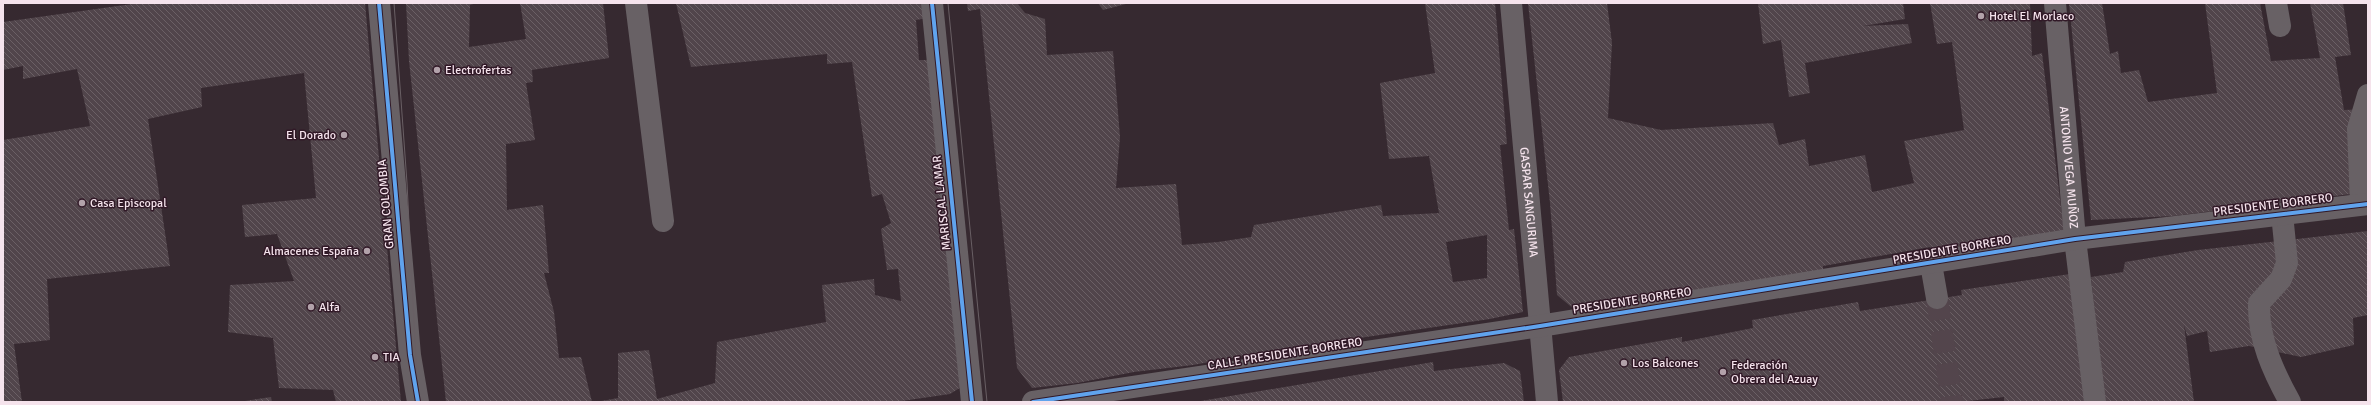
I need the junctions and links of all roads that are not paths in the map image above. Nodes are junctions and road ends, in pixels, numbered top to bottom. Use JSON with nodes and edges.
{"nodes":[{"id":1,"x":379,"y":3,"type":"edge"},
{"id":2,"x":636,"y":3,"type":"edge"},
{"id":3,"x":932,"y":3,"type":"edge"},
{"id":4,"x":1512,"y":3,"type":"edge"},
{"id":5,"x":2055,"y":3,"type":"edge"},
{"id":6,"x":2276,"y":3,"type":"edge"},
{"id":7,"x":2280,"y":26,"type":"dead end"},
{"id":8,"x":2368,"y":95,"type":"edge"},
{"id":9,"x":2364,"y":204,"type":"edge"},
{"id":10,"x":2282,"y":214,"type":"junction"},
{"id":11,"x":662,"y":221,"type":"dead end"},
{"id":12,"x":2075,"y":239,"type":"junction"},
{"id":13,"x":1931,"y":264,"type":"junction"},
{"id":14,"x":1937,"y":298,"type":"tunnel mouth"},
{"id":15,"x":1540,"y":326,"type":"junction"},
{"id":16,"x":418,"y":402,"type":"edge"},
{"id":17,"x":972,"y":402,"type":"edge"},
{"id":18,"x":1033,"y":402,"type":"edge"},
{"id":19,"x":1547,"y":402,"type":"edge"},
{"id":20,"x":2095,"y":402,"type":"edge"},
{"id":21,"x":2290,"y":402,"type":"edge"}],
"edges":[{"from":1,"to":16,"type":"street","name":"GRAN COLOMBIA"},
{"from":2,"to":11,"type":"street"},
{"from":3,"to":17,"type":"street","name":"MARISCAL LAMAR"},
{"from":4,"to":15,"type":"street","name":"GASPAR SANGURIMA"},
{"from":5,"to":12,"type":"street","name":"ANTONIO VEGA MUÑOZ"},
{"from":6,"to":7,"type":"street"},
{"from":8,"to":9,"type":"street"},
{"from":9,"to":10,"type":"street","name":"PRESIDENTE BORRERO"},
{"from":10,"to":12,"type":"street","name":"PRESIDENTE BORRERO"},
{"from":10,"to":21,"type":"street"},
{"from":12,"to":13,"type":"street","name":"PRESIDENTE BORRERO"},
{"from":12,"to":20,"type":"street","name":"ANTONIO VEGA MUÑOZ"},
{"from":13,"to":14,"type":"street"},
{"from":13,"to":15,"type":"street","name":"PRESIDENTE BORRERO"},
{"from":15,"to":18,"type":"street","name":"CALLE PRESIDENTE BORRERO"},
{"from":15,"to":19,"type":"street","name":"GASPAR SANGURIMA"}]}
